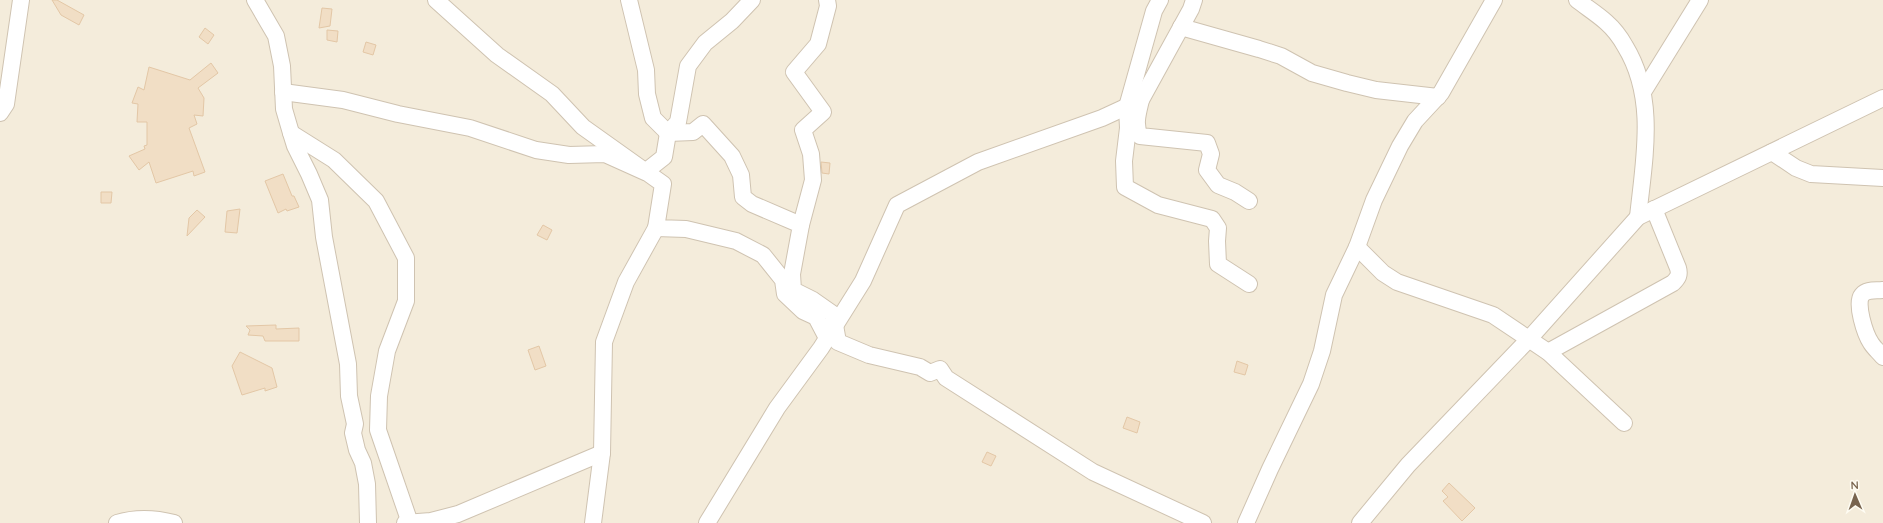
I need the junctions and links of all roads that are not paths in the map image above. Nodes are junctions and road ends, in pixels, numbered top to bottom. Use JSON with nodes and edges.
{"nodes":[{"id":1,"x":21,"y":0,"type":"edge"},
{"id":2,"x":255,"y":0,"type":"edge"},
{"id":3,"x":436,"y":0,"type":"edge"},
{"id":4,"x":629,"y":0,"type":"edge"},
{"id":5,"x":752,"y":0,"type":"edge"},
{"id":6,"x":827,"y":0,"type":"edge"},
{"id":7,"x":1160,"y":0,"type":"edge"},
{"id":8,"x":1194,"y":0,"type":"edge"},
{"id":9,"x":1494,"y":0,"type":"edge"},
{"id":10,"x":1577,"y":0,"type":"edge"},
{"id":11,"x":1700,"y":0,"type":"edge"},
{"id":12,"x":1181,"y":27,"type":"junction"},
{"id":13,"x":283,"y":92,"type":"junction"},
{"id":14,"x":1643,"y":92,"type":"junction"},
{"id":15,"x":1438,"y":98,"type":"junction"},
{"id":16,"x":1883,"y":98,"type":"edge"},
{"id":17,"x":1134,"y":103,"type":"junction"},
{"id":18,"x":0,"y":113,"type":"edge"},
{"id":19,"x":291,"y":133,"type":"junction"},
{"id":20,"x":668,"y":133,"type":"junction"},
{"id":21,"x":1772,"y":152,"type":"junction"},
{"id":22,"x":645,"y":172,"type":"junction"},
{"id":23,"x":1883,"y":178,"type":"edge"},
{"id":24,"x":1249,"y":201,"type":"dead end"},
{"id":25,"x":1654,"y":209,"type":"junction"},
{"id":26,"x":1638,"y":216,"type":"junction"},
{"id":27,"x":801,"y":225,"type":"junction"},
{"id":28,"x":656,"y":228,"type":"junction"},
{"id":29,"x":1357,"y":247,"type":"junction"},
{"id":30,"x":1249,"y":284,"type":"dead end"},
{"id":31,"x":1883,"y":290,"type":"edge"},
{"id":32,"x":831,"y":333,"type":"junction"},
{"id":33,"x":1529,"y":339,"type":"junction"},
{"id":34,"x":1548,"y":352,"type":"junction"},
{"id":35,"x":1883,"y":357,"type":"edge"},
{"id":36,"x":1624,"y":423,"type":"dead end"},
{"id":37,"x":602,"y":453,"type":"junction"},
{"id":38,"x":117,"y":523,"type":"edge"},
{"id":39,"x":174,"y":523,"type":"edge"},
{"id":40,"x":368,"y":523,"type":"edge"},
{"id":41,"x":405,"y":523,"type":"edge"},
{"id":42,"x":409,"y":523,"type":"edge"},
{"id":43,"x":593,"y":523,"type":"edge"},
{"id":44,"x":707,"y":523,"type":"edge"},
{"id":45,"x":1203,"y":523,"type":"edge"},
{"id":46,"x":1246,"y":523,"type":"edge"},
{"id":47,"x":1360,"y":523,"type":"edge"}],
"edges":[{"from":1,"to":18,"type":"street"},
{"from":2,"to":13,"type":"street"},
{"from":3,"to":22,"type":"street"},
{"from":4,"to":20,"type":"street"},
{"from":5,"to":20,"type":"street"},
{"from":6,"to":27,"type":"street"},
{"from":7,"to":17,"type":"street"},
{"from":8,"to":12,"type":"street"},
{"from":9,"to":15,"type":"street"},
{"from":10,"to":14,"type":"street"},
{"from":11,"to":14,"type":"street"},
{"from":12,"to":15,"type":"street"},
{"from":12,"to":17,"type":"street"},
{"from":13,"to":19,"type":"street"},
{"from":13,"to":22,"type":"street"},
{"from":14,"to":26,"type":"street"},
{"from":15,"to":29,"type":"street"},
{"from":16,"to":21,"type":"street"},
{"from":17,"to":24,"type":"street"},
{"from":17,"to":30,"type":"street"},
{"from":17,"to":32,"type":"street"},
{"from":19,"to":40,"type":"street"},
{"from":19,"to":42,"type":"street"},
{"from":20,"to":22,"type":"street"},
{"from":20,"to":27,"type":"street"},
{"from":21,"to":23,"type":"street"},
{"from":21,"to":25,"type":"street"},
{"from":22,"to":28,"type":"street"},
{"from":25,"to":26,"type":"street"},
{"from":25,"to":34,"type":"street"},
{"from":26,"to":33,"type":"street"},
{"from":27,"to":32,"type":"street"},
{"from":28,"to":32,"type":"street"},
{"from":28,"to":37,"type":"street"},
{"from":29,"to":33,"type":"street"},
{"from":29,"to":46,"type":"street"},
{"from":31,"to":35,"type":"street"},
{"from":32,"to":44,"type":"street"},
{"from":32,"to":45,"type":"street"},
{"from":33,"to":34,"type":"street"},
{"from":33,"to":47,"type":"street"},
{"from":34,"to":36,"type":"street"},
{"from":37,"to":42,"type":"street"},
{"from":37,"to":43,"type":"street"},
{"from":38,"to":39,"type":"street"},
{"from":41,"to":42,"type":"street"}]}
